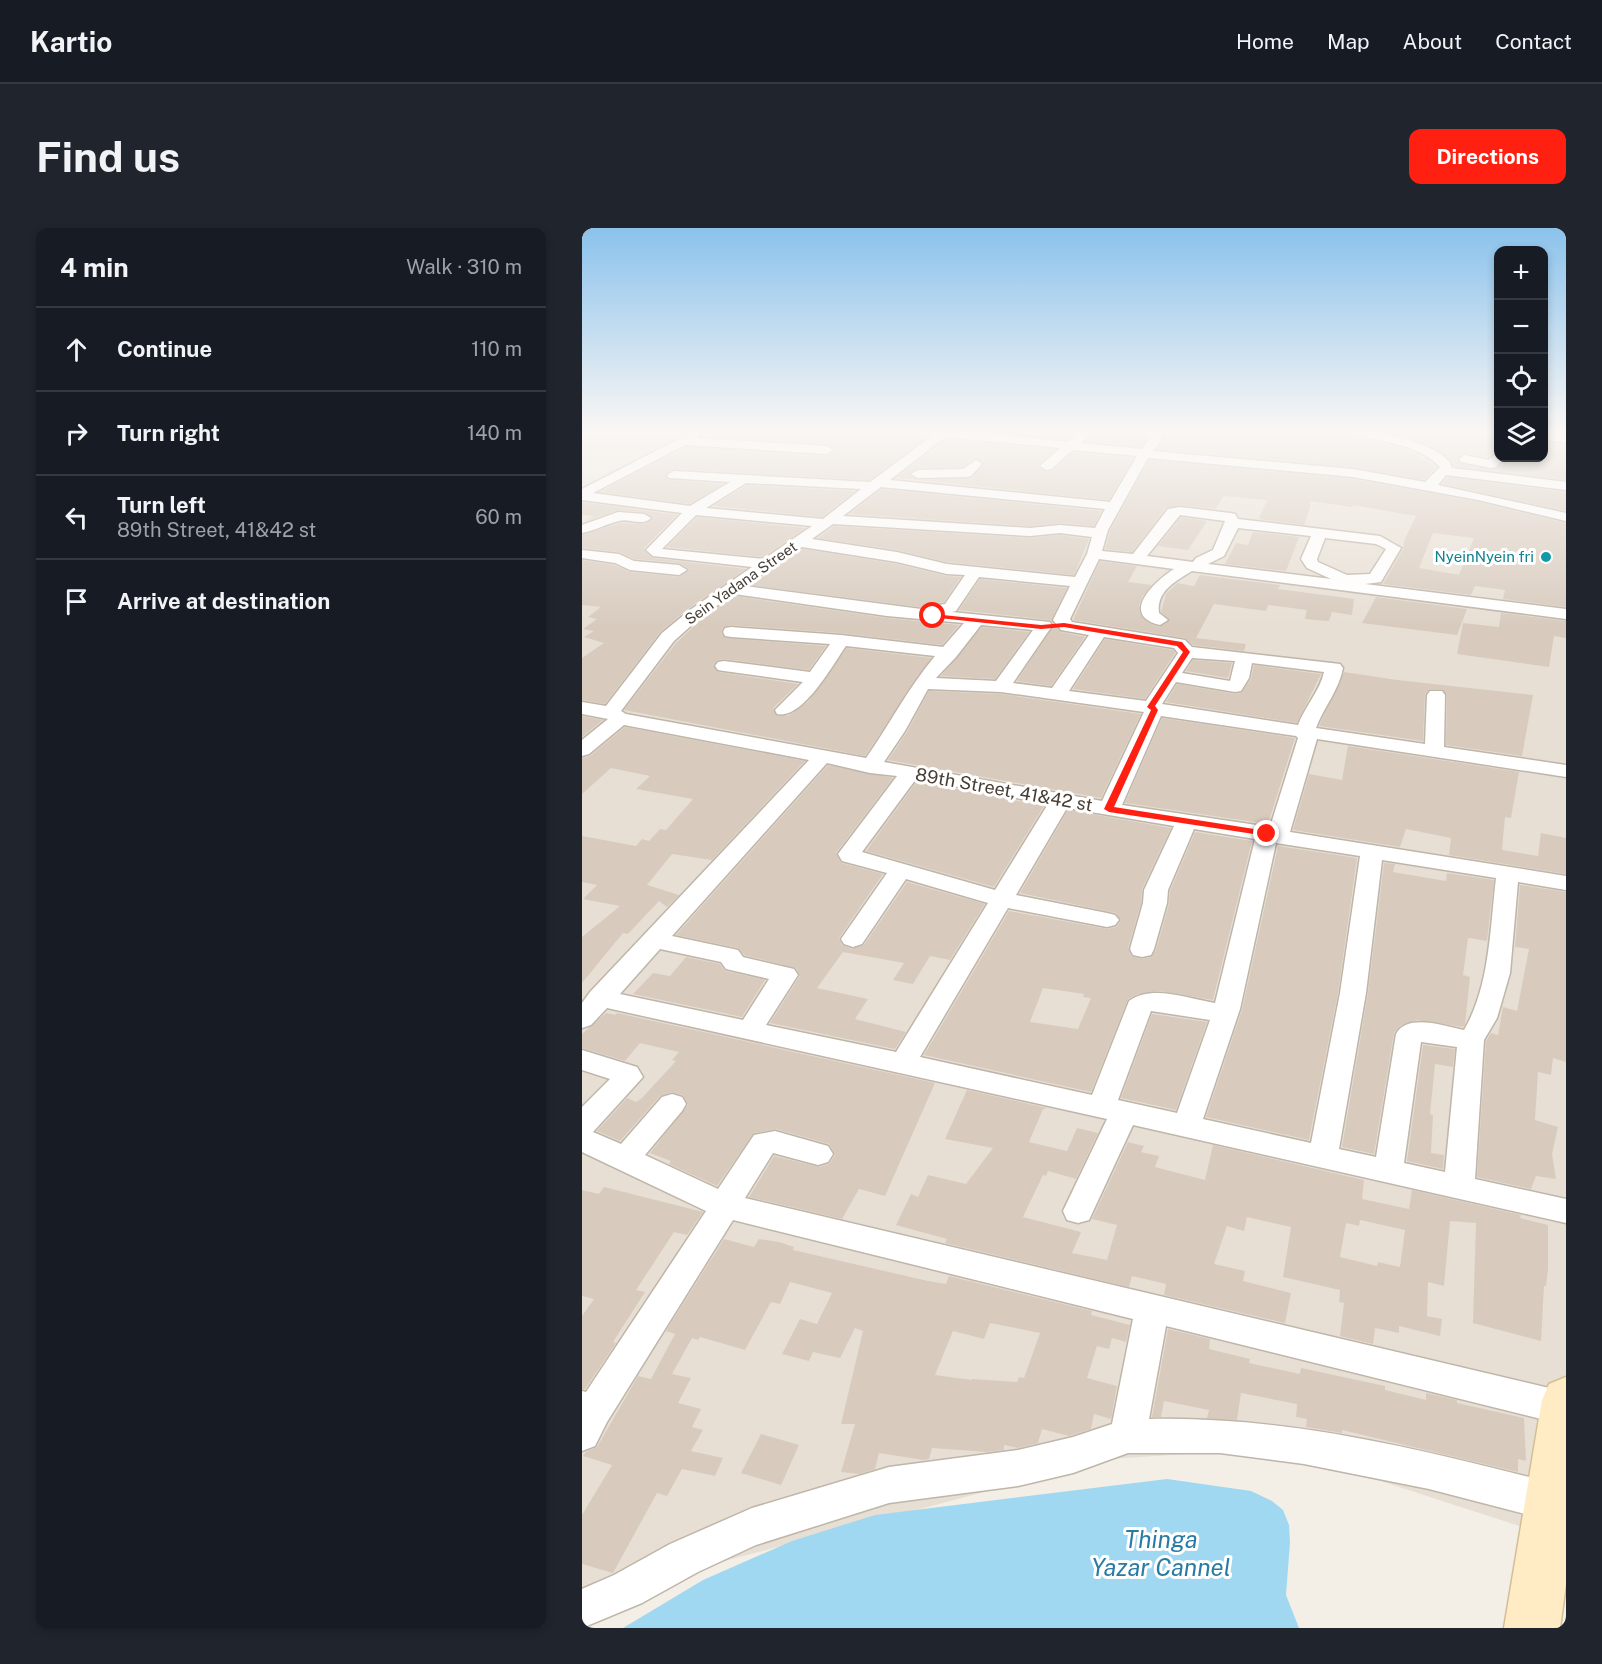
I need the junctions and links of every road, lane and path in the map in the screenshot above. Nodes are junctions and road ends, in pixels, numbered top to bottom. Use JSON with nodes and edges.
{"nodes":[{"id":1,"x":591,"y":495,"type":"edge"},
{"id":2,"x":717,"y":495,"type":"edge"},
{"id":3,"x":860,"y":495,"type":"edge"},
{"id":4,"x":1004,"y":495,"type":"edge"},
{"id":5,"x":1120,"y":495,"type":"edge"},
{"id":6,"x":1475,"y":495,"type":"edge"},
{"id":7,"x":1113,"y":506,"type":"junction"},
{"id":8,"x":692,"y":511,"type":"junction"},
{"id":9,"x":1566,"y":517,"type":"edge"},
{"id":10,"x":644,"y":519,"type":"dead end"},
{"id":11,"x":829,"y":521,"type":"junction"},
{"id":12,"x":1233,"y":523,"type":"junction"},
{"id":13,"x":912,"y":525,"type":"junction"},
{"id":14,"x":582,"y":530,"type":"edge"},
{"id":15,"x":1320,"y":532,"type":"junction"},
{"id":16,"x":1100,"y":533,"type":"junction"},
{"id":17,"x":800,"y":542,"type":"junction"},
{"id":18,"x":582,"y":554,"type":"edge"},
{"id":19,"x":1094,"y":554,"type":"junction"},
{"id":20,"x":1137,"y":560,"type":"junction"},
{"id":21,"x":767,"y":564,"type":"junction"},
{"id":22,"x":1194,"y":567,"type":"junction"},
{"id":23,"x":942,"y":568,"type":"junction"},
{"id":24,"x":975,"y":572,"type":"junction"},
{"id":25,"x":995,"y":574,"type":"junction"},
{"id":26,"x":751,"y":577,"type":"junction"},
{"id":27,"x":1081,"y":582,"type":"junction"},
{"id":28,"x":1348,"y":584,"type":"junction"},
{"id":29,"x":731,"y":589,"type":"junction"},
{"id":30,"x":1566,"y":614,"type":"edge"},
{"id":31,"x":933,"y":616,"type":"junction"},
{"id":32,"x":968,"y":620,"type":"junction"},
{"id":33,"x":1160,"y":620,"type":"dead end"},
{"id":34,"x":1064,"y":625,"type":"junction"},
{"id":35,"x":1044,"y":627,"type":"junction"},
{"id":36,"x":1100,"y":631,"type":"junction"},
{"id":37,"x":731,"y":632,"type":"dead end"},
{"id":38,"x":841,"y":640,"type":"junction"},
{"id":39,"x":1187,"y":652,"type":"junction"},
{"id":40,"x":950,"y":653,"type":"junction"},
{"id":41,"x":1245,"y":657,"type":"junction"},
{"id":42,"x":724,"y":666,"type":"dead end"},
{"id":43,"x":1171,"y":676,"type":"junction"},
{"id":44,"x":815,"y":678,"type":"junction"},
{"id":45,"x":922,"y":683,"type":"junction"},
{"id":46,"x":1000,"y":687,"type":"junction"},
{"id":47,"x":1436,"y":695,"type":"dead end"},
{"id":48,"x":1057,"y":696,"type":"junction"},
{"id":49,"x":582,"y":708,"type":"edge"},
{"id":50,"x":1153,"y":708,"type":"junction"},
{"id":51,"x":784,"y":710,"type":"dead end"},
{"id":52,"x":616,"y":715,"type":"junction"},
{"id":53,"x":1307,"y":734,"type":"junction"},
{"id":54,"x":582,"y":750,"type":"edge"},
{"id":55,"x":1434,"y":752,"type":"junction"},
{"id":56,"x":821,"y":758,"type":"junction"},
{"id":57,"x":870,"y":766,"type":"junction"},
{"id":58,"x":1566,"y":771,"type":"edge"},
{"id":59,"x":910,"y":773,"type":"junction"},
{"id":60,"x":1060,"y":800,"type":"junction"},
{"id":61,"x":1109,"y":809,"type":"junction"},
{"id":62,"x":1187,"y":822,"type":"junction"},
{"id":63,"x":1272,"y":834,"type":"junction"},
{"id":64,"x":1372,"y":851,"type":"junction"},
{"id":65,"x":901,"y":869,"type":"junction"},
{"id":66,"x":1508,"y":872,"type":"junction"},
{"id":67,"x":1566,"y":883,"type":"edge"},
{"id":68,"x":1001,"y":899,"type":"junction"},
{"id":69,"x":1107,"y":920,"type":"dead end"},
{"id":70,"x":853,"y":939,"type":"dead end"},
{"id":71,"x":655,"y":940,"type":"junction"},
{"id":72,"x":1142,"y":949,"type":"dead end"},
{"id":73,"x":587,"y":1011,"type":"edge"},
{"id":74,"x":1225,"y":1014,"type":"junction"},
{"id":75,"x":749,"y":1031,"type":"junction"},
{"id":76,"x":1471,"y":1040,"type":"junction"},
{"id":77,"x":582,"y":1060,"type":"edge"},
{"id":78,"x":903,"y":1063,"type":"junction"},
{"id":79,"x":672,"y":1104,"type":"dead end"},
{"id":80,"x":1113,"y":1111,"type":"junction"},
{"id":81,"x":582,"y":1125,"type":"edge"},
{"id":82,"x":1186,"y":1127,"type":"junction"},
{"id":83,"x":582,"y":1139,"type":"edge"},
{"id":84,"x":818,"y":1154,"type":"dead end"},
{"id":85,"x":1323,"y":1158,"type":"junction"},
{"id":86,"x":625,"y":1159,"type":"junction"},
{"id":87,"x":1388,"y":1172,"type":"junction"},
{"id":88,"x":1459,"y":1188,"type":"junction"},
{"id":89,"x":725,"y":1205,"type":"junction"},
{"id":90,"x":1078,"y":1211,"type":"dead end"},
{"id":91,"x":1566,"y":1212,"type":"edge"},
{"id":92,"x":1152,"y":1309,"type":"junction"},
{"id":93,"x":1566,"y":1400,"type":"edge"},
{"id":94,"x":1565,"y":1408,"type":"edge"},
{"id":95,"x":586,"y":1417,"type":"edge"},
{"id":96,"x":1128,"y":1436,"type":"junction"},
{"id":97,"x":1552,"y":1502,"type":"junction"},
{"id":98,"x":582,"y":1609,"type":"edge"},
{"id":99,"x":1532,"y":1628,"type":"edge"}],
"edges":[{"from":1,"to":8,"type":"street"},
{"from":2,"to":8,"type":"street"},
{"from":3,"to":11,"type":"street","name":"Sein Yadana Street"},
{"from":4,"to":7,"type":"street"},
{"from":5,"to":7,"type":"street"},
{"from":6,"to":9,"type":"street"},
{"from":7,"to":16,"type":"street"},
{"from":8,"to":11,"type":"street"},
{"from":8,"to":21,"type":"street"},
{"from":10,"to":14,"type":"street"},
{"from":11,"to":13,"type":"street"},
{"from":11,"to":17,"type":"street","name":"Sein Yadana Street"},
{"from":12,"to":15,"type":"street"},
{"from":12,"to":20,"type":"street"},
{"from":12,"to":22,"type":"street"},
{"from":13,"to":16,"type":"street"},
{"from":13,"to":23,"type":"street"},
{"from":15,"to":28,"type":"street"},
{"from":15,"to":28,"type":"street"},
{"from":16,"to":19,"type":"street"},
{"from":17,"to":21,"type":"street","name":"Sein Yadana Street"},
{"from":17,"to":23,"type":"street"},
{"from":18,"to":26,"type":"street"},
{"from":19,"to":20,"type":"street"},
{"from":19,"to":27,"type":"street"},
{"from":20,"to":22,"type":"street"},
{"from":21,"to":26,"type":"street","name":"Sein Yadana Street"},
{"from":22,"to":28,"type":"street"},
{"from":22,"to":33,"type":"street"},
{"from":23,"to":24,"type":"street"},
{"from":24,"to":25,"type":"street"},
{"from":24,"to":31,"type":"street"},
{"from":25,"to":27,"type":"street"},
{"from":25,"to":32,"type":"street"},
{"from":26,"to":29,"type":"street","name":"Sein Yadana Street"},
{"from":27,"to":34,"type":"street"},
{"from":28,"to":30,"type":"street"},
{"from":29,"to":31,"type":"street"},
{"from":29,"to":52,"type":"street","name":"Sein Yadana Street"},
{"from":31,"to":32,"type":"street"},
{"from":32,"to":35,"type":"street"},
{"from":32,"to":40,"type":"street"},
{"from":34,"to":35,"type":"street"},
{"from":34,"to":36,"type":"street"},
{"from":35,"to":46,"type":"street"},
{"from":36,"to":39,"type":"street"},
{"from":36,"to":48,"type":"street"},
{"from":37,"to":38,"type":"street"},
{"from":38,"to":40,"type":"street"},
{"from":38,"to":44,"type":"street"},
{"from":39,"to":41,"type":"street"},
{"from":39,"to":43,"type":"street"},
{"from":40,"to":45,"type":"street"},
{"from":41,"to":43,"type":"street"},
{"from":41,"to":53,"type":"street"},
{"from":42,"to":44,"type":"street"},
{"from":43,"to":50,"type":"street"},
{"from":44,"to":51,"type":"street"},
{"from":45,"to":46,"type":"street"},
{"from":45,"to":57,"type":"street"},
{"from":46,"to":48,"type":"street"},
{"from":47,"to":55,"type":"street"},
{"from":48,"to":50,"type":"street"},
{"from":49,"to":52,"type":"street","name":"89th Street, 41&42 st"},
{"from":50,"to":53,"type":"street"},
{"from":50,"to":61,"type":"street"},
{"from":52,"to":54,"type":"street","name":"Sein Yadana Street"},
{"from":52,"to":56,"type":"street","name":"89th Street, 41&42 st"},
{"from":53,"to":55,"type":"street"},
{"from":53,"to":63,"type":"street"},
{"from":55,"to":58,"type":"street"},
{"from":56,"to":57,"type":"street","name":"89th Street, 41&42 st"},
{"from":56,"to":71,"type":"street"},
{"from":57,"to":59,"type":"street","name":"89th Street, 41&42 st"},
{"from":59,"to":60,"type":"street","name":"89th Street, 41&42 st"},
{"from":59,"to":65,"type":"street"},
{"from":60,"to":61,"type":"street","name":"89th Street, 41&42 st"},
{"from":60,"to":68,"type":"street"},
{"from":61,"to":62,"type":"street","name":"89th Street, 41&42 st"},
{"from":62,"to":63,"type":"street","name":"89th Street, 41&42 st"},
{"from":62,"to":72,"type":"street"},
{"from":63,"to":64,"type":"street","name":"89th Street, 41&42 st"},
{"from":63,"to":74,"type":"street"},
{"from":64,"to":66,"type":"street","name":"89th Street, 41&42 st"},
{"from":64,"to":85,"type":"street"},
{"from":65,"to":68,"type":"street"},
{"from":65,"to":70,"type":"street"},
{"from":66,"to":67,"type":"street","name":"89th Street, 41&42 st"},
{"from":66,"to":76,"type":"street"},
{"from":68,"to":69,"type":"street"},
{"from":68,"to":78,"type":"street"},
{"from":71,"to":73,"type":"street"},
{"from":71,"to":75,"type":"street"},
{"from":73,"to":75,"type":"street"},
{"from":74,"to":80,"type":"street"},
{"from":74,"to":82,"type":"street"},
{"from":75,"to":78,"type":"street"},
{"from":76,"to":87,"type":"street"},
{"from":76,"to":88,"type":"street"},
{"from":77,"to":81,"type":"street"},
{"from":78,"to":80,"type":"street"},
{"from":79,"to":86,"type":"street"},
{"from":80,"to":82,"type":"street"},
{"from":80,"to":90,"type":"street"},
{"from":82,"to":85,"type":"street"},
{"from":83,"to":86,"type":"street"},
{"from":84,"to":89,"type":"street"},
{"from":85,"to":87,"type":"street"},
{"from":86,"to":89,"type":"street"},
{"from":87,"to":88,"type":"street"},
{"from":88,"to":91,"type":"street"},
{"from":89,"to":92,"type":"street"},
{"from":89,"to":95,"type":"street"},
{"from":92,"to":94,"type":"street"},
{"from":92,"to":96,"type":"street"},
{"from":93,"to":94,"type":"main road"},
{"from":94,"to":97,"type":"main road"},
{"from":96,"to":97,"type":"street"},
{"from":96,"to":98,"type":"street"},
{"from":97,"to":99,"type":"main road"}]}
